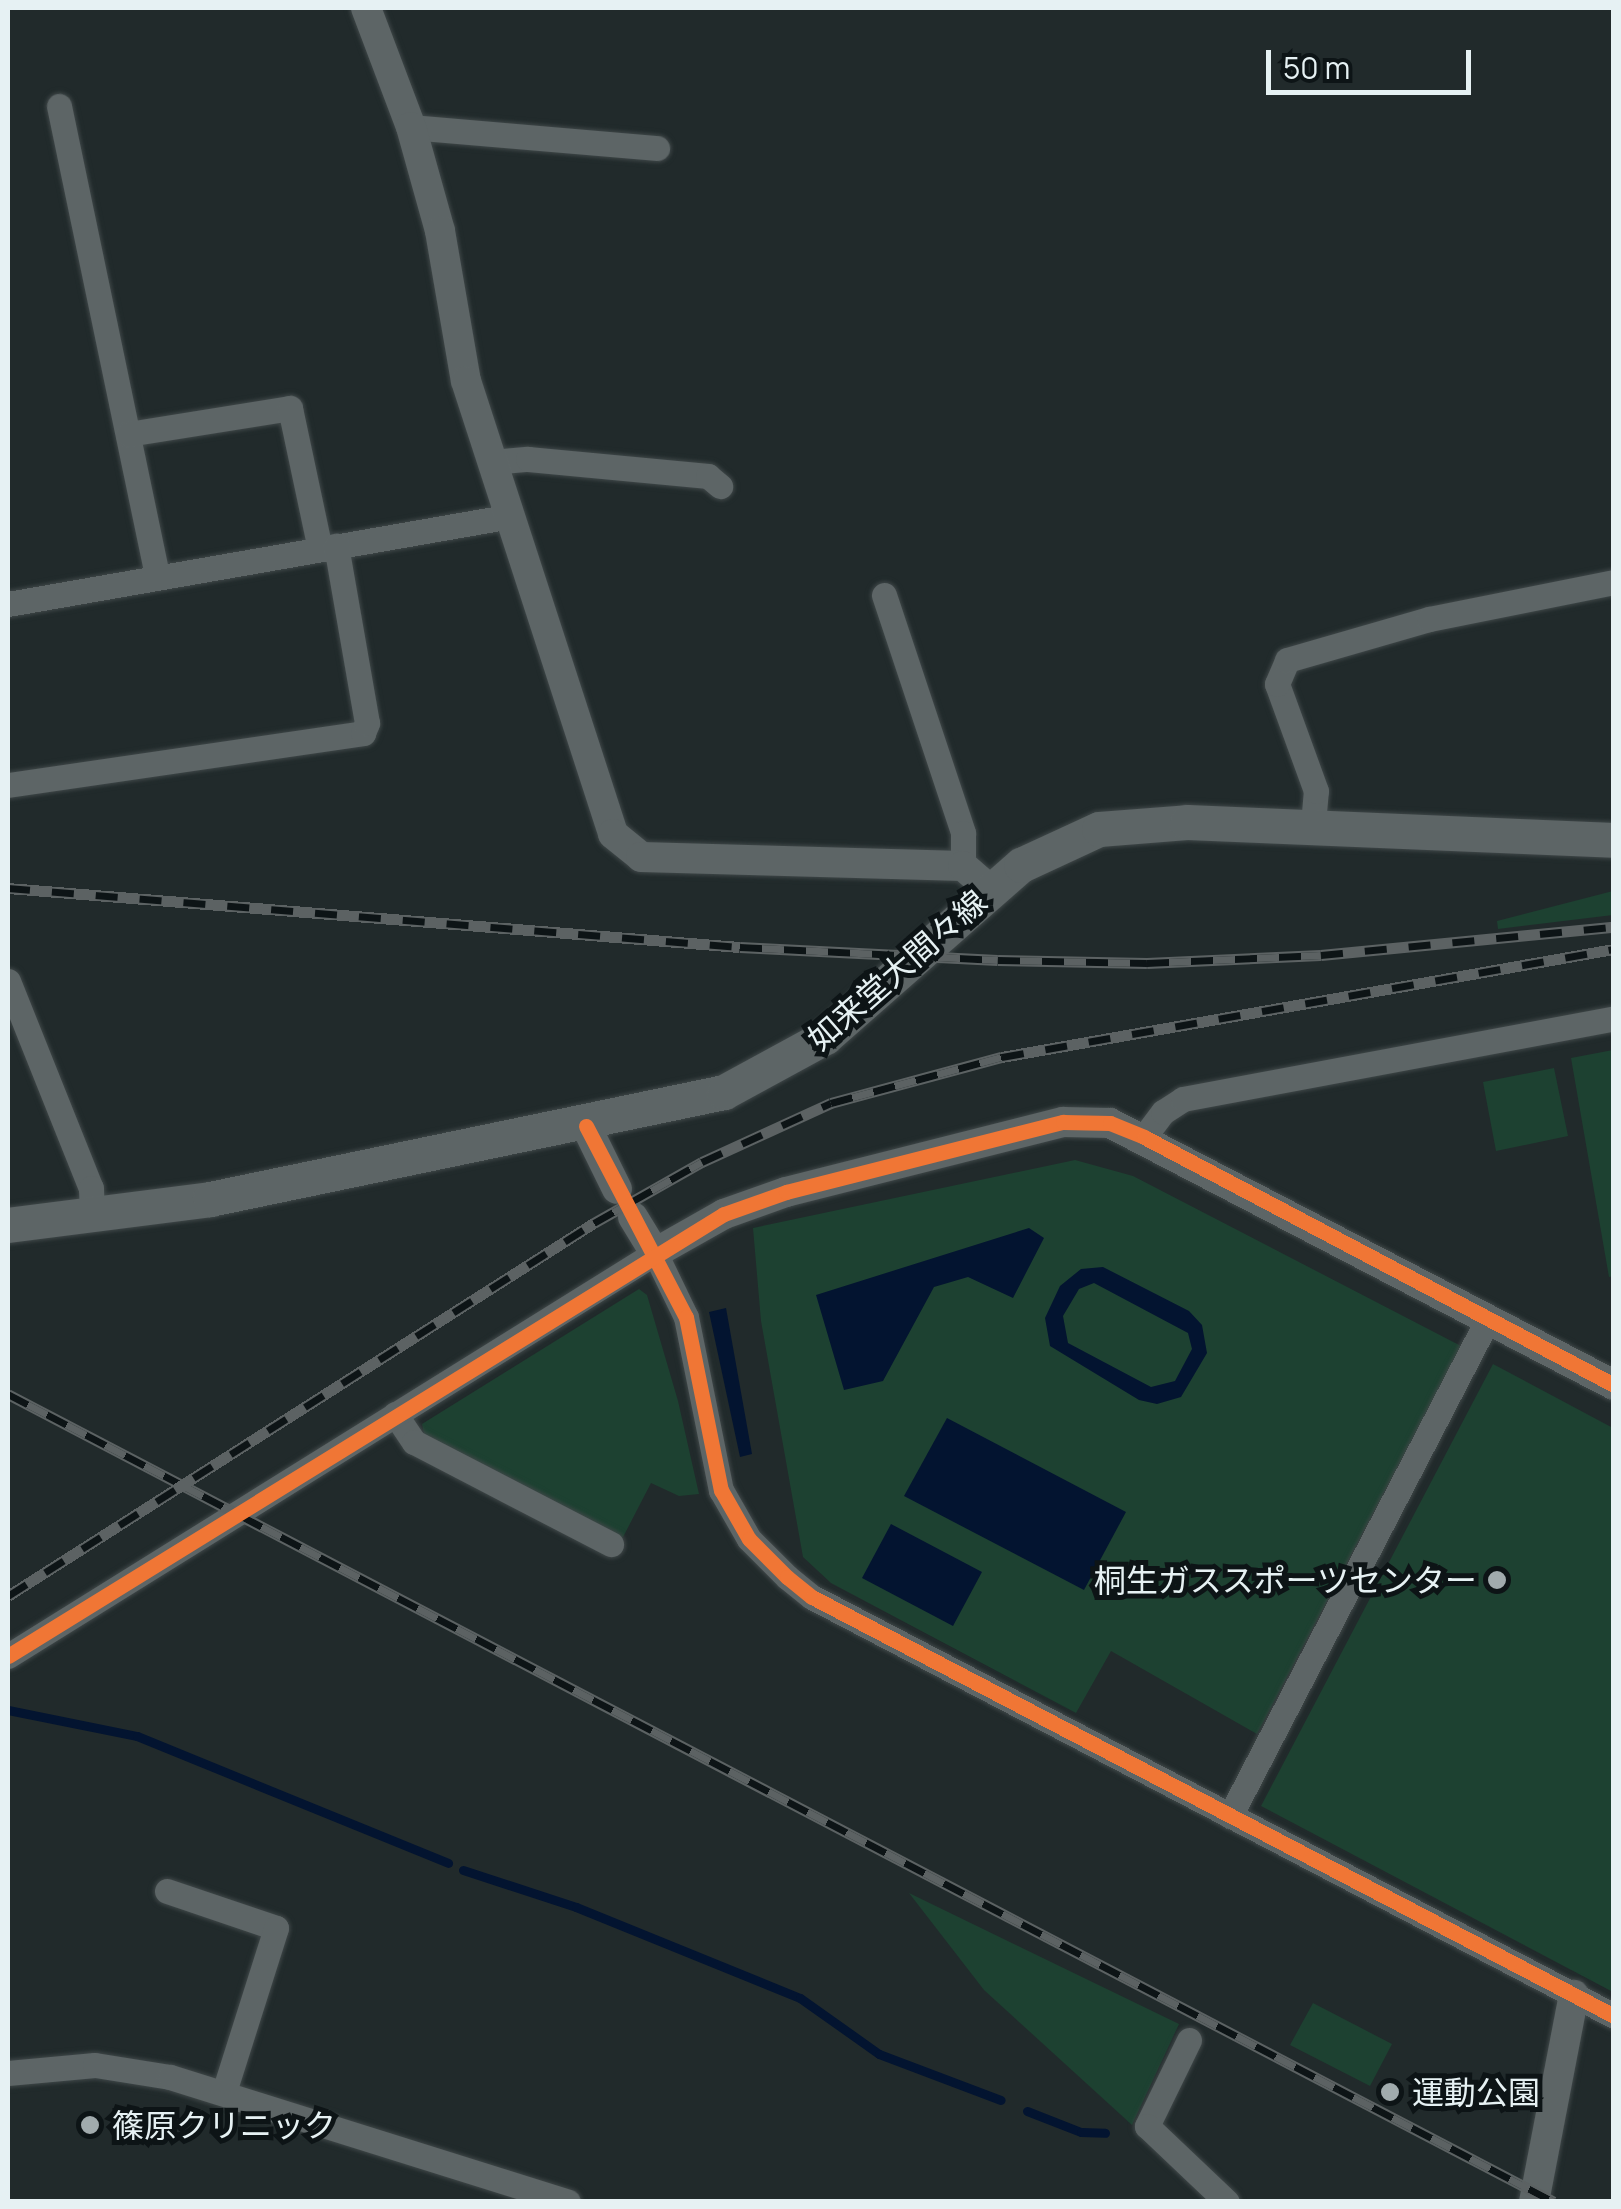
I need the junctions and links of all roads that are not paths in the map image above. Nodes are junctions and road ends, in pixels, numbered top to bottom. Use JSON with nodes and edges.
{"nodes":[{"id":1,"x":366,"y":8,"type":"edge"},
{"id":2,"x":59,"y":106,"type":"dead end"},
{"id":3,"x":411,"y":127,"type":"junction"},
{"id":4,"x":657,"y":148,"type":"dead end"},
{"id":5,"x":128,"y":434,"type":"junction"},
{"id":6,"x":491,"y":462,"type":"junction"},
{"id":7,"x":720,"y":486,"type":"dead end"},
{"id":8,"x":510,"y":516,"type":"junction"},
{"id":9,"x":328,"y":548,"type":"junction"},
{"id":10,"x":157,"y":575,"type":"junction"},
{"id":11,"x":1614,"y":582,"type":"edge"},
{"id":12,"x":884,"y":595,"type":"dead end"},
{"id":13,"x":8,"y":604,"type":"edge"},
{"id":14,"x":8,"y":785,"type":"edge"},
{"id":15,"x":1312,"y":824,"type":"junction"},
{"id":16,"x":1614,"y":840,"type":"edge"},
{"id":17,"x":976,"y":877,"type":"junction"},
{"id":18,"x":8,"y":981,"type":"edge"},
{"id":19,"x":1614,"y":1018,"type":"edge"},
{"id":20,"x":586,"y":1126,"type":"junction"},
{"id":21,"x":1144,"y":1137,"type":"junction"},
{"id":22,"x":617,"y":1189,"type":"dead end"},
{"id":23,"x":92,"y":1215,"type":"junction"},
{"id":24,"x":634,"y":1217,"type":"dead end"},
{"id":25,"x":8,"y":1226,"type":"edge"},
{"id":26,"x":655,"y":1254,"type":"junction"},
{"id":27,"x":1488,"y":1319,"type":"junction"},
{"id":28,"x":1614,"y":1385,"type":"edge"},
{"id":29,"x":395,"y":1414,"type":"junction"},
{"id":30,"x":611,"y":1544,"type":"dead end"},
{"id":31,"x":8,"y":1656,"type":"edge"},
{"id":32,"x":1230,"y":1816,"type":"junction"},
{"id":33,"x":167,"y":1891,"type":"dead end"},
{"id":34,"x":1574,"y":1995,"type":"junction"},
{"id":35,"x":1614,"y":2016,"type":"edge"},
{"id":36,"x":1189,"y":2040,"type":"dead end"},
{"id":37,"x":8,"y":2073,"type":"edge"},
{"id":38,"x":224,"y":2092,"type":"junction"},
{"id":39,"x":568,"y":2202,"type":"edge"},
{"id":40,"x":1227,"y":2202,"type":"edge"},
{"id":41,"x":1534,"y":2202,"type":"edge"}],
"edges":[{"from":1,"to":3,"type":"street"},
{"from":2,"to":5,"type":"street"},
{"from":3,"to":4,"type":"street"},
{"from":3,"to":6,"type":"street"},
{"from":5,"to":9,"type":"street"},
{"from":5,"to":10,"type":"street"},
{"from":6,"to":7,"type":"street"},
{"from":6,"to":8,"type":"street"},
{"from":8,"to":9,"type":"street"},
{"from":8,"to":17,"type":"street"},
{"from":9,"to":10,"type":"street"},
{"from":9,"to":14,"type":"street"},
{"from":10,"to":13,"type":"street"},
{"from":11,"to":15,"type":"street"},
{"from":12,"to":17,"type":"street"},
{"from":15,"to":16,"type":"main road","name":"如来堂大間々線"},
{"from":15,"to":17,"type":"main road","name":"如来堂大間々線"},
{"from":17,"to":20,"type":"main road","name":"如来堂大間々線"},
{"from":18,"to":23,"type":"street"},
{"from":19,"to":21,"type":"street"},
{"from":20,"to":22,"type":"street"},
{"from":20,"to":23,"type":"main road","name":"如来堂大間々線"},
{"from":21,"to":26,"type":"street"},
{"from":21,"to":27,"type":"street"},
{"from":23,"to":25,"type":"main road","name":"如来堂大間々線"},
{"from":24,"to":26,"type":"street"},
{"from":26,"to":29,"type":"street"},
{"from":26,"to":32,"type":"street"},
{"from":27,"to":28,"type":"street"},
{"from":27,"to":32,"type":"street"},
{"from":29,"to":30,"type":"street"},
{"from":29,"to":31,"type":"street"},
{"from":32,"to":34,"type":"street"},
{"from":33,"to":38,"type":"street"},
{"from":34,"to":35,"type":"street"},
{"from":34,"to":41,"type":"street"},
{"from":36,"to":40,"type":"street"},
{"from":37,"to":38,"type":"street"},
{"from":38,"to":39,"type":"street"}]}
